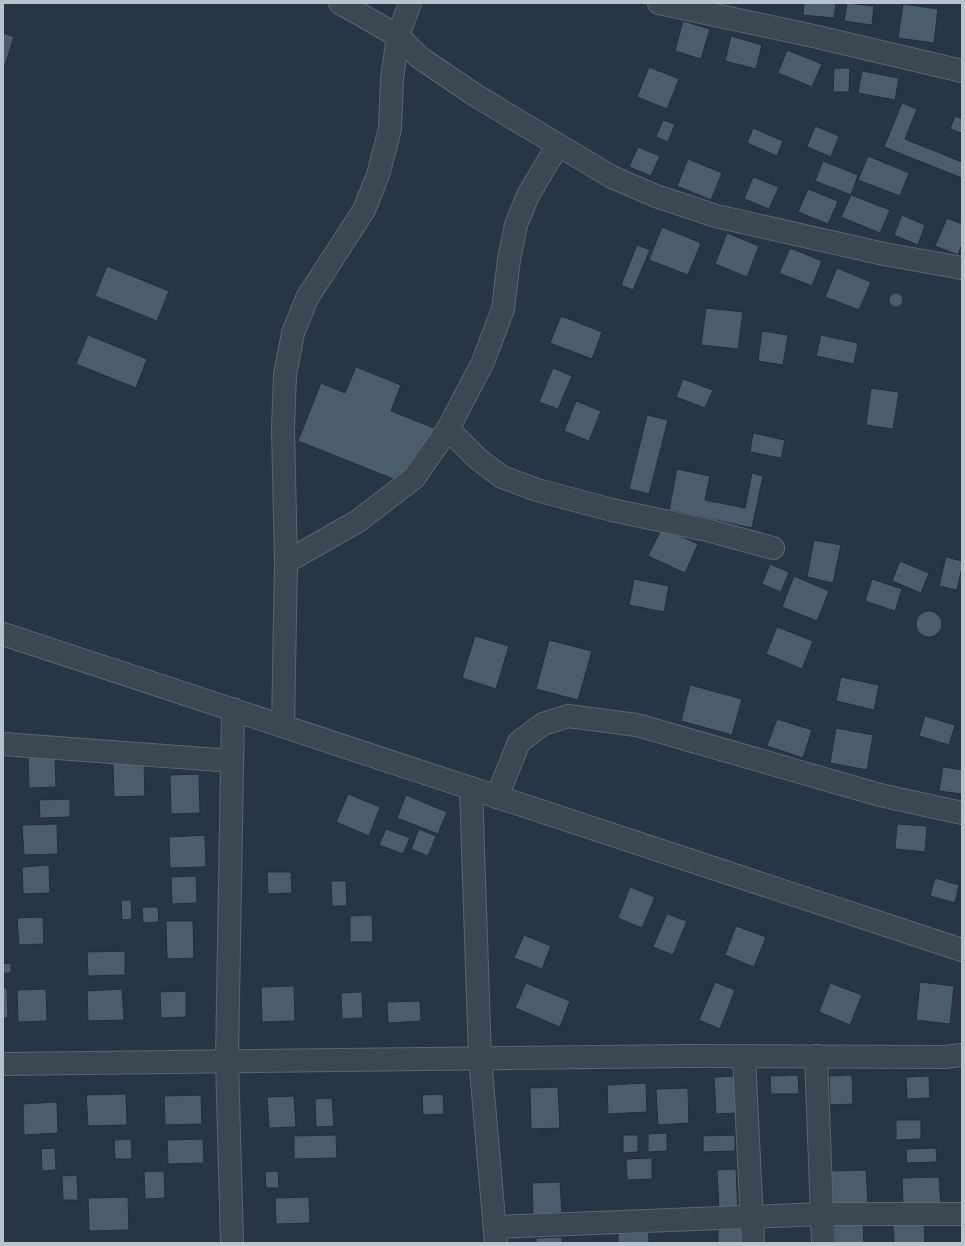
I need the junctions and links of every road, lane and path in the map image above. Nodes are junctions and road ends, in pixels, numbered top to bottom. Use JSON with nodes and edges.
{"nodes":[{"id":1,"x":340,"y":3,"type":"edge"},
{"id":2,"x":410,"y":3,"type":"edge"},
{"id":3,"x":659,"y":3,"type":"edge"},
{"id":4,"x":398,"y":36,"type":"junction"},
{"id":5,"x":962,"y":70,"type":"edge"},
{"id":6,"x":558,"y":145,"type":"junction"},
{"id":7,"x":962,"y":268,"type":"edge"},
{"id":8,"x":448,"y":429,"type":"junction"},
{"id":9,"x":773,"y":548,"type":"dead end"},
{"id":10,"x":286,"y":562,"type":"junction"},
{"id":11,"x":3,"y":634,"type":"edge"},
{"id":12,"x":233,"y":709,"type":"junction"},
{"id":13,"x":283,"y":726,"type":"junction"},
{"id":14,"x":3,"y":744,"type":"edge"},
{"id":15,"x":232,"y":761,"type":"junction"},
{"id":16,"x":471,"y":788,"type":"junction"},
{"id":17,"x":497,"y":797,"type":"junction"},
{"id":18,"x":962,"y":813,"type":"edge"},
{"id":19,"x":962,"y":950,"type":"edge"},
{"id":20,"x":962,"y":1055,"type":"edge"},
{"id":21,"x":744,"y":1056,"type":"junction"},
{"id":22,"x":816,"y":1056,"type":"junction"},
{"id":23,"x":480,"y":1058,"type":"junction"},
{"id":24,"x":227,"y":1061,"type":"junction"},
{"id":25,"x":3,"y":1064,"type":"edge"},
{"id":26,"x":822,"y":1214,"type":"junction"},
{"id":27,"x":962,"y":1214,"type":"edge"},
{"id":28,"x":752,"y":1216,"type":"junction"},
{"id":29,"x":496,"y":1235,"type":"edge"},
{"id":30,"x":232,"y":1243,"type":"edge"},
{"id":31,"x":753,"y":1243,"type":"edge"},
{"id":32,"x":823,"y":1243,"type":"edge"}],
"edges":[{"from":1,"to":4,"type":"street"},
{"from":2,"to":4,"type":"street"},
{"from":3,"to":5,"type":"street"},
{"from":4,"to":6,"type":"street"},
{"from":4,"to":10,"type":"street"},
{"from":6,"to":7,"type":"street"},
{"from":6,"to":8,"type":"street"},
{"from":8,"to":9,"type":"street"},
{"from":8,"to":10,"type":"street"},
{"from":10,"to":13,"type":"street"},
{"from":11,"to":12,"type":"street"},
{"from":12,"to":13,"type":"street"},
{"from":12,"to":15,"type":"street"},
{"from":13,"to":16,"type":"street"},
{"from":14,"to":15,"type":"street"},
{"from":15,"to":24,"type":"street"},
{"from":16,"to":17,"type":"street"},
{"from":16,"to":23,"type":"street"},
{"from":17,"to":18,"type":"street"},
{"from":17,"to":19,"type":"street"},
{"from":20,"to":22,"type":"street"},
{"from":21,"to":22,"type":"street"},
{"from":21,"to":23,"type":"street"},
{"from":21,"to":28,"type":"street"},
{"from":22,"to":26,"type":"street"},
{"from":23,"to":24,"type":"street"},
{"from":23,"to":29,"type":"street"},
{"from":24,"to":25,"type":"street"},
{"from":24,"to":30,"type":"street"},
{"from":26,"to":27,"type":"street"},
{"from":26,"to":28,"type":"street"},
{"from":26,"to":32,"type":"street"},
{"from":28,"to":29,"type":"street"},
{"from":28,"to":31,"type":"street"}]}
